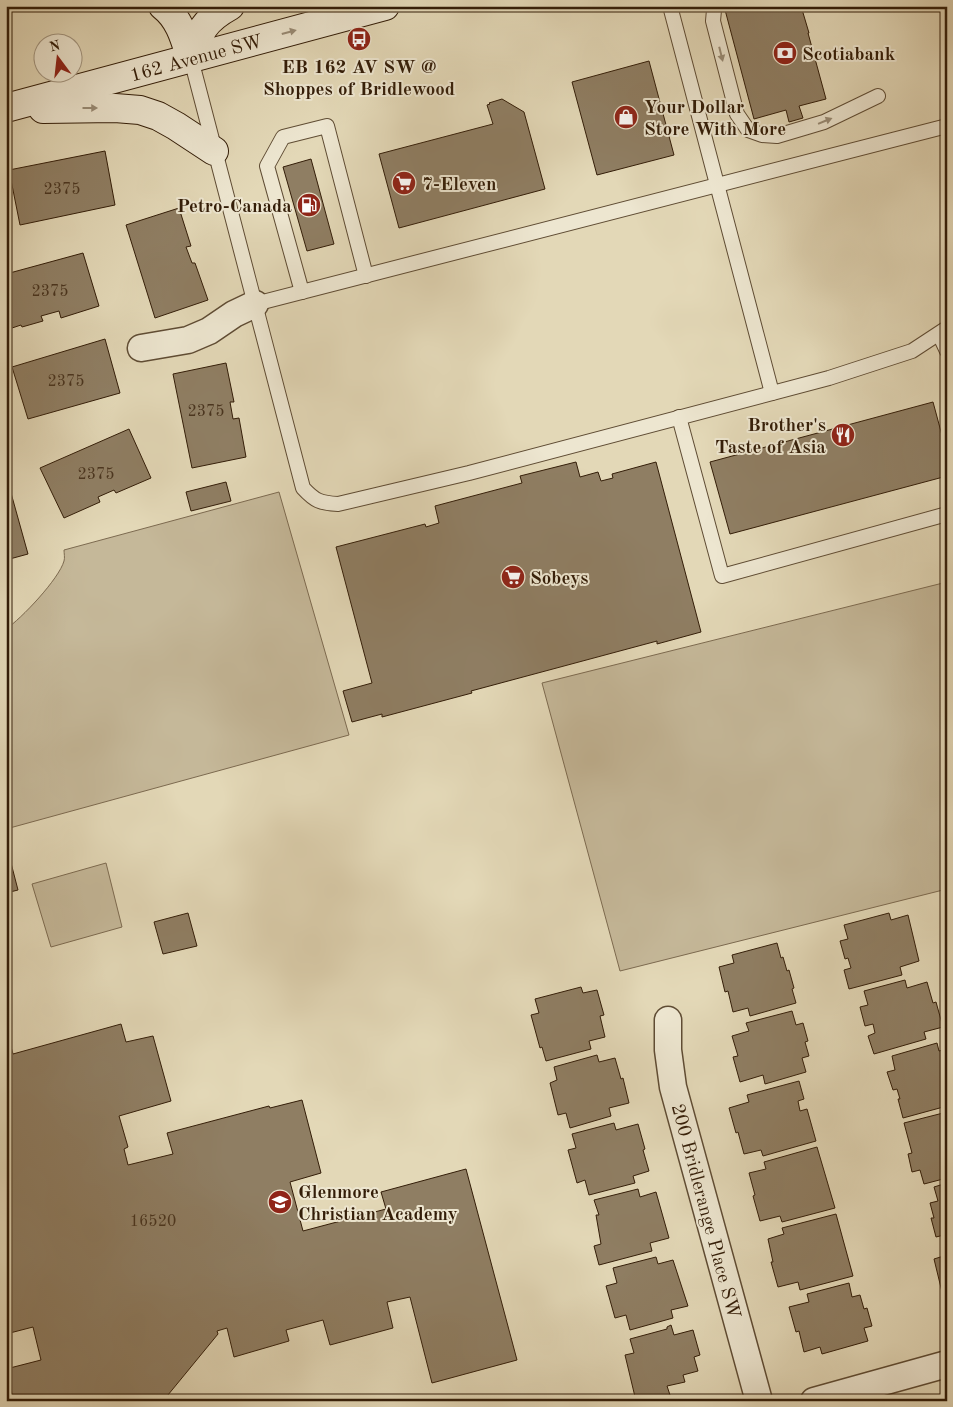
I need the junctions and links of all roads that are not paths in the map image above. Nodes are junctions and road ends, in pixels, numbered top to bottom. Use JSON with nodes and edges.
{"nodes":[{"id":1,"x":163,"y":6,"type":"edge"},
{"id":2,"x":230,"y":6,"type":"edge"},
{"id":3,"x":385,"y":6,"type":"edge"},
{"id":4,"x":670,"y":6,"type":"edge"},
{"id":5,"x":716,"y":6,"type":"edge"},
{"id":6,"x":191,"y":59,"type":"junction"},
{"id":7,"x":878,"y":96,"type":"dead end"},
{"id":8,"x":6,"y":108,"type":"edge"},
{"id":9,"x":947,"y":126,"type":"edge"},
{"id":10,"x":214,"y":151,"type":"junction"},
{"id":11,"x":718,"y":185,"type":"junction"},
{"id":12,"x":366,"y":276,"type":"junction"},
{"id":13,"x":302,"y":292,"type":"junction"},
{"id":14,"x":255,"y":304,"type":"junction"},
{"id":15,"x":943,"y":331,"type":"edge"},
{"id":16,"x":140,"y":348,"type":"dead end"},
{"id":17,"x":947,"y":351,"type":"edge"},
{"id":18,"x":772,"y":393,"type":"junction"},
{"id":19,"x":679,"y":417,"type":"junction"},
{"id":20,"x":947,"y":514,"type":"edge"},
{"id":21,"x":668,"y":1020,"type":"dead end"},
{"id":22,"x":947,"y":1364,"type":"edge"},
{"id":23,"x":759,"y":1401,"type":"edge"},
{"id":24,"x":814,"y":1401,"type":"edge"}],
"edges":[{"from":1,"to":6,"type":"main road"},
{"from":2,"to":6,"type":"main road"},
{"from":6,"to":3,"type":"main road","name":"162 Avenue SW","one_way":true},
{"from":4,"to":11,"type":"lane"},
{"from":5,"to":7,"type":"lane","one_way":true},
{"from":6,"to":8,"type":"main road","name":"162 Avenue SW"},
{"from":6,"to":10,"type":"lane"},
{"from":8,"to":10,"type":"main road","one_way":true},
{"from":9,"to":11,"type":"lane"},
{"from":10,"to":14,"type":"lane"},
{"from":11,"to":12,"type":"lane"},
{"from":11,"to":18,"type":"lane"},
{"from":12,"to":13,"type":"lane"},
{"from":12,"to":13,"type":"lane"},
{"from":13,"to":14,"type":"lane"},
{"from":14,"to":16,"type":"street"},
{"from":14,"to":19,"type":"lane"},
{"from":15,"to":17,"type":"lane"},
{"from":15,"to":18,"type":"lane"},
{"from":18,"to":19,"type":"lane"},
{"from":19,"to":20,"type":"lane"},
{"from":21,"to":23,"type":"street","name":"200 Bridlerange Place SW"},
{"from":22,"to":24,"type":"street"}]}
